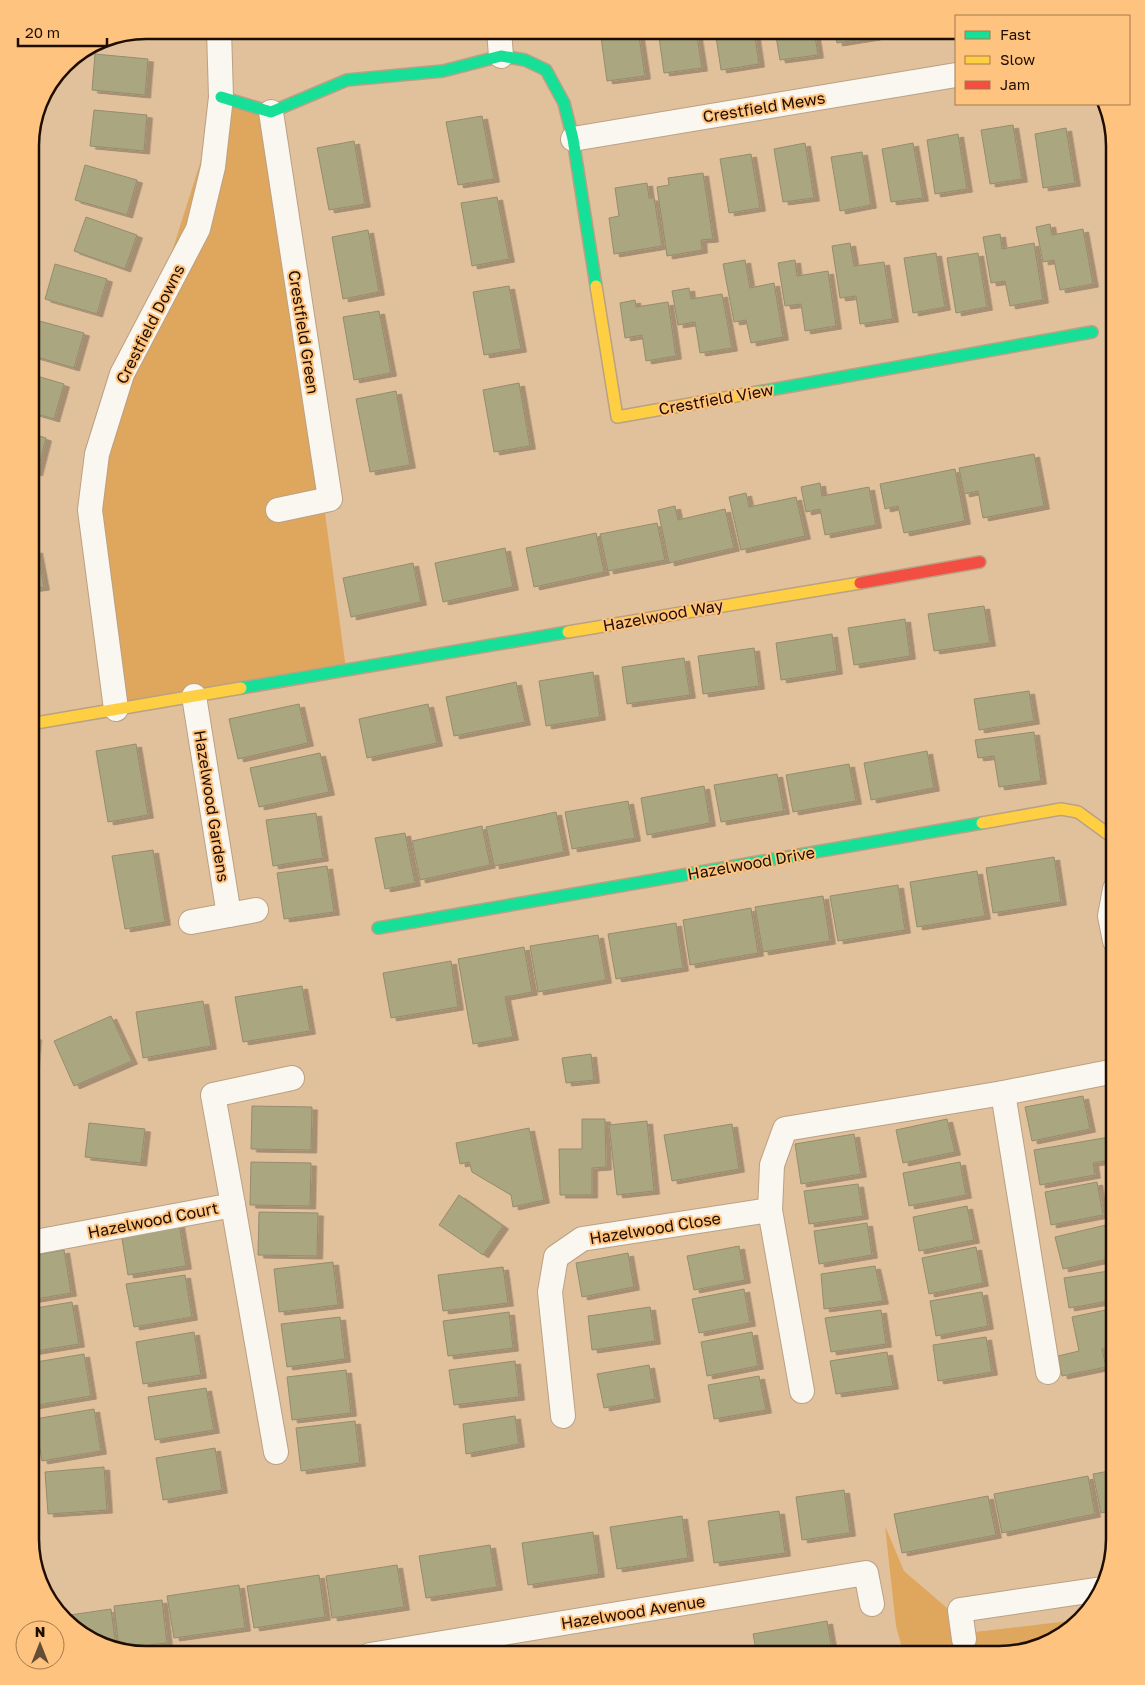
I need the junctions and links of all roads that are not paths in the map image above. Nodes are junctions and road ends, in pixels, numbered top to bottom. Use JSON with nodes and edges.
{"nodes":[{"id":1,"x":220,"y":39,"type":"edge"},
{"id":2,"x":499,"y":39,"type":"edge"},
{"id":3,"x":500,"y":56,"type":"junction"},
{"id":4,"x":955,"y":75,"type":"edge"},
{"id":5,"x":221,"y":97,"type":"junction"},
{"id":6,"x":271,"y":112,"type":"junction"},
{"id":7,"x":573,"y":139,"type":"junction"},
{"id":8,"x":1092,"y":332,"type":"dead end"},
{"id":9,"x":278,"y":510,"type":"dead end"},
{"id":10,"x":980,"y":562,"type":"dead end"},
{"id":11,"x":194,"y":696,"type":"junction"},
{"id":12,"x":116,"y":709,"type":"junction"},
{"id":13,"x":39,"y":722,"type":"edge"},
{"id":14,"x":1106,"y":832,"type":"edge"},
{"id":15,"x":256,"y":910,"type":"dead end"},
{"id":16,"x":229,"y":915,"type":"junction"},
{"id":17,"x":191,"y":922,"type":"dead end"},
{"id":18,"x":378,"y":928,"type":"dead end"},
{"id":19,"x":1106,"y":1073,"type":"edge"},
{"id":20,"x":292,"y":1078,"type":"dead end"},
{"id":21,"x":1003,"y":1093,"type":"junction"},
{"id":22,"x":233,"y":1205,"type":"junction"},
{"id":23,"x":770,"y":1210,"type":"junction"},
{"id":24,"x":39,"y":1241,"type":"edge"},
{"id":25,"x":1048,"y":1372,"type":"dead end"},
{"id":26,"x":802,"y":1391,"type":"dead end"},
{"id":27,"x":564,"y":1416,"type":"dead end"},
{"id":28,"x":276,"y":1452,"type":"dead end"},
{"id":29,"x":1093,"y":1590,"type":"edge"},
{"id":30,"x":872,"y":1604,"type":"dead end"},
{"id":31,"x":964,"y":1639,"type":"dead end"},
{"id":32,"x":424,"y":1646,"type":"edge"}],
"edges":[{"from":1,"to":5,"type":"street","name":"Crestfield Downs"},
{"from":2,"to":3,"type":"street"},
{"from":3,"to":6,"type":"street"},
{"from":3,"to":7,"type":"street"},
{"from":4,"to":7,"type":"street","name":"Crestfield Mews"},
{"from":5,"to":6,"type":"street"},
{"from":5,"to":12,"type":"street","name":"Crestfield Downs"},
{"from":6,"to":9,"type":"street","name":"Crestfield Green"},
{"from":7,"to":8,"type":"street","name":"Crestfield View"},
{"from":10,"to":11,"type":"street","name":"Hazelwood Way"},
{"from":11,"to":12,"type":"street","name":"Hazelwood Way"},
{"from":11,"to":16,"type":"street","name":"Hazelwood Gardens"},
{"from":12,"to":13,"type":"street","name":"Hazelwood Way"},
{"from":14,"to":18,"type":"street","name":"Hazelwood Drive"},
{"from":15,"to":16,"type":"street"},
{"from":16,"to":17,"type":"street"},
{"from":19,"to":21,"type":"street"},
{"from":20,"to":22,"type":"street","name":"Hazelwood Court"},
{"from":21,"to":23,"type":"street"},
{"from":21,"to":25,"type":"street"},
{"from":22,"to":24,"type":"street","name":"Hazelwood Court"},
{"from":22,"to":28,"type":"street"},
{"from":23,"to":26,"type":"street"},
{"from":23,"to":27,"type":"street","name":"Hazelwood Close"},
{"from":29,"to":31,"type":"street"},
{"from":30,"to":32,"type":"street","name":"Hazelwood Avenue"}]}
